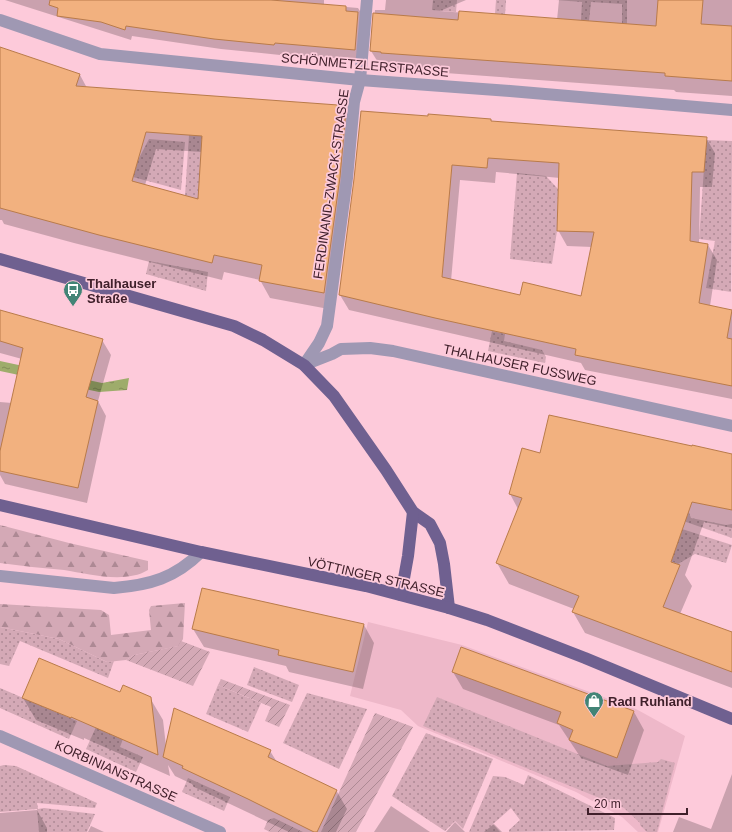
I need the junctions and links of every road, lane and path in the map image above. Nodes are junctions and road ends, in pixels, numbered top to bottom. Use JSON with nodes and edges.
{"nodes":[{"id":1,"x":367,"y":0,"type":"edge"},
{"id":2,"x":0,"y":20,"type":"edge"},
{"id":3,"x":360,"y":80,"type":"junction"},
{"id":4,"x":732,"y":110,"type":"edge"},
{"id":5,"x":0,"y":259,"type":"edge"},
{"id":6,"x":304,"y":365,"type":"junction"},
{"id":7,"x":732,"y":426,"type":"edge"},
{"id":8,"x":0,"y":505,"type":"edge"},
{"id":9,"x":413,"y":512,"type":"junction"},
{"id":10,"x":201,"y":552,"type":"junction"},
{"id":11,"x":0,"y":576,"type":"edge"},
{"id":12,"x":401,"y":594,"type":"junction"},
{"id":13,"x":449,"y":608,"type":"junction"},
{"id":14,"x":732,"y":719,"type":"edge"},
{"id":15,"x":0,"y":736,"type":"edge"},
{"id":16,"x":220,"y":832,"type":"edge"}],
"edges":[{"from":1,"to":3,"type":"street","name":"FERDINAND-ZWACK-STRASSE"},
{"from":2,"to":3,"type":"street","name":"SCHÖNMETZLERSTRASSE"},
{"from":3,"to":4,"type":"street","name":"SCHÖNMETZLERSTRASSE"},
{"from":3,"to":6,"type":"street","name":"FERDINAND-ZWACK-STRASSE"},
{"from":5,"to":6,"type":"main road"},
{"from":6,"to":7,"type":"street","name":"THALHAUSER FUSSWEG"},
{"from":6,"to":9,"type":"main road"},
{"from":8,"to":10,"type":"main road","name":"VÖTTINGER STRASSE"},
{"from":9,"to":12,"type":"main road"},
{"from":9,"to":13,"type":"main road"},
{"from":10,"to":11,"type":"street"},
{"from":10,"to":12,"type":"main road","name":"VÖTTINGER STRASSE"},
{"from":12,"to":13,"type":"main road","name":"VÖTTINGER STRASSE"},
{"from":13,"to":14,"type":"main road","name":"VÖTTINGER STRASSE"},
{"from":15,"to":16,"type":"street","name":"KORBINIANSTRASSE"}]}
